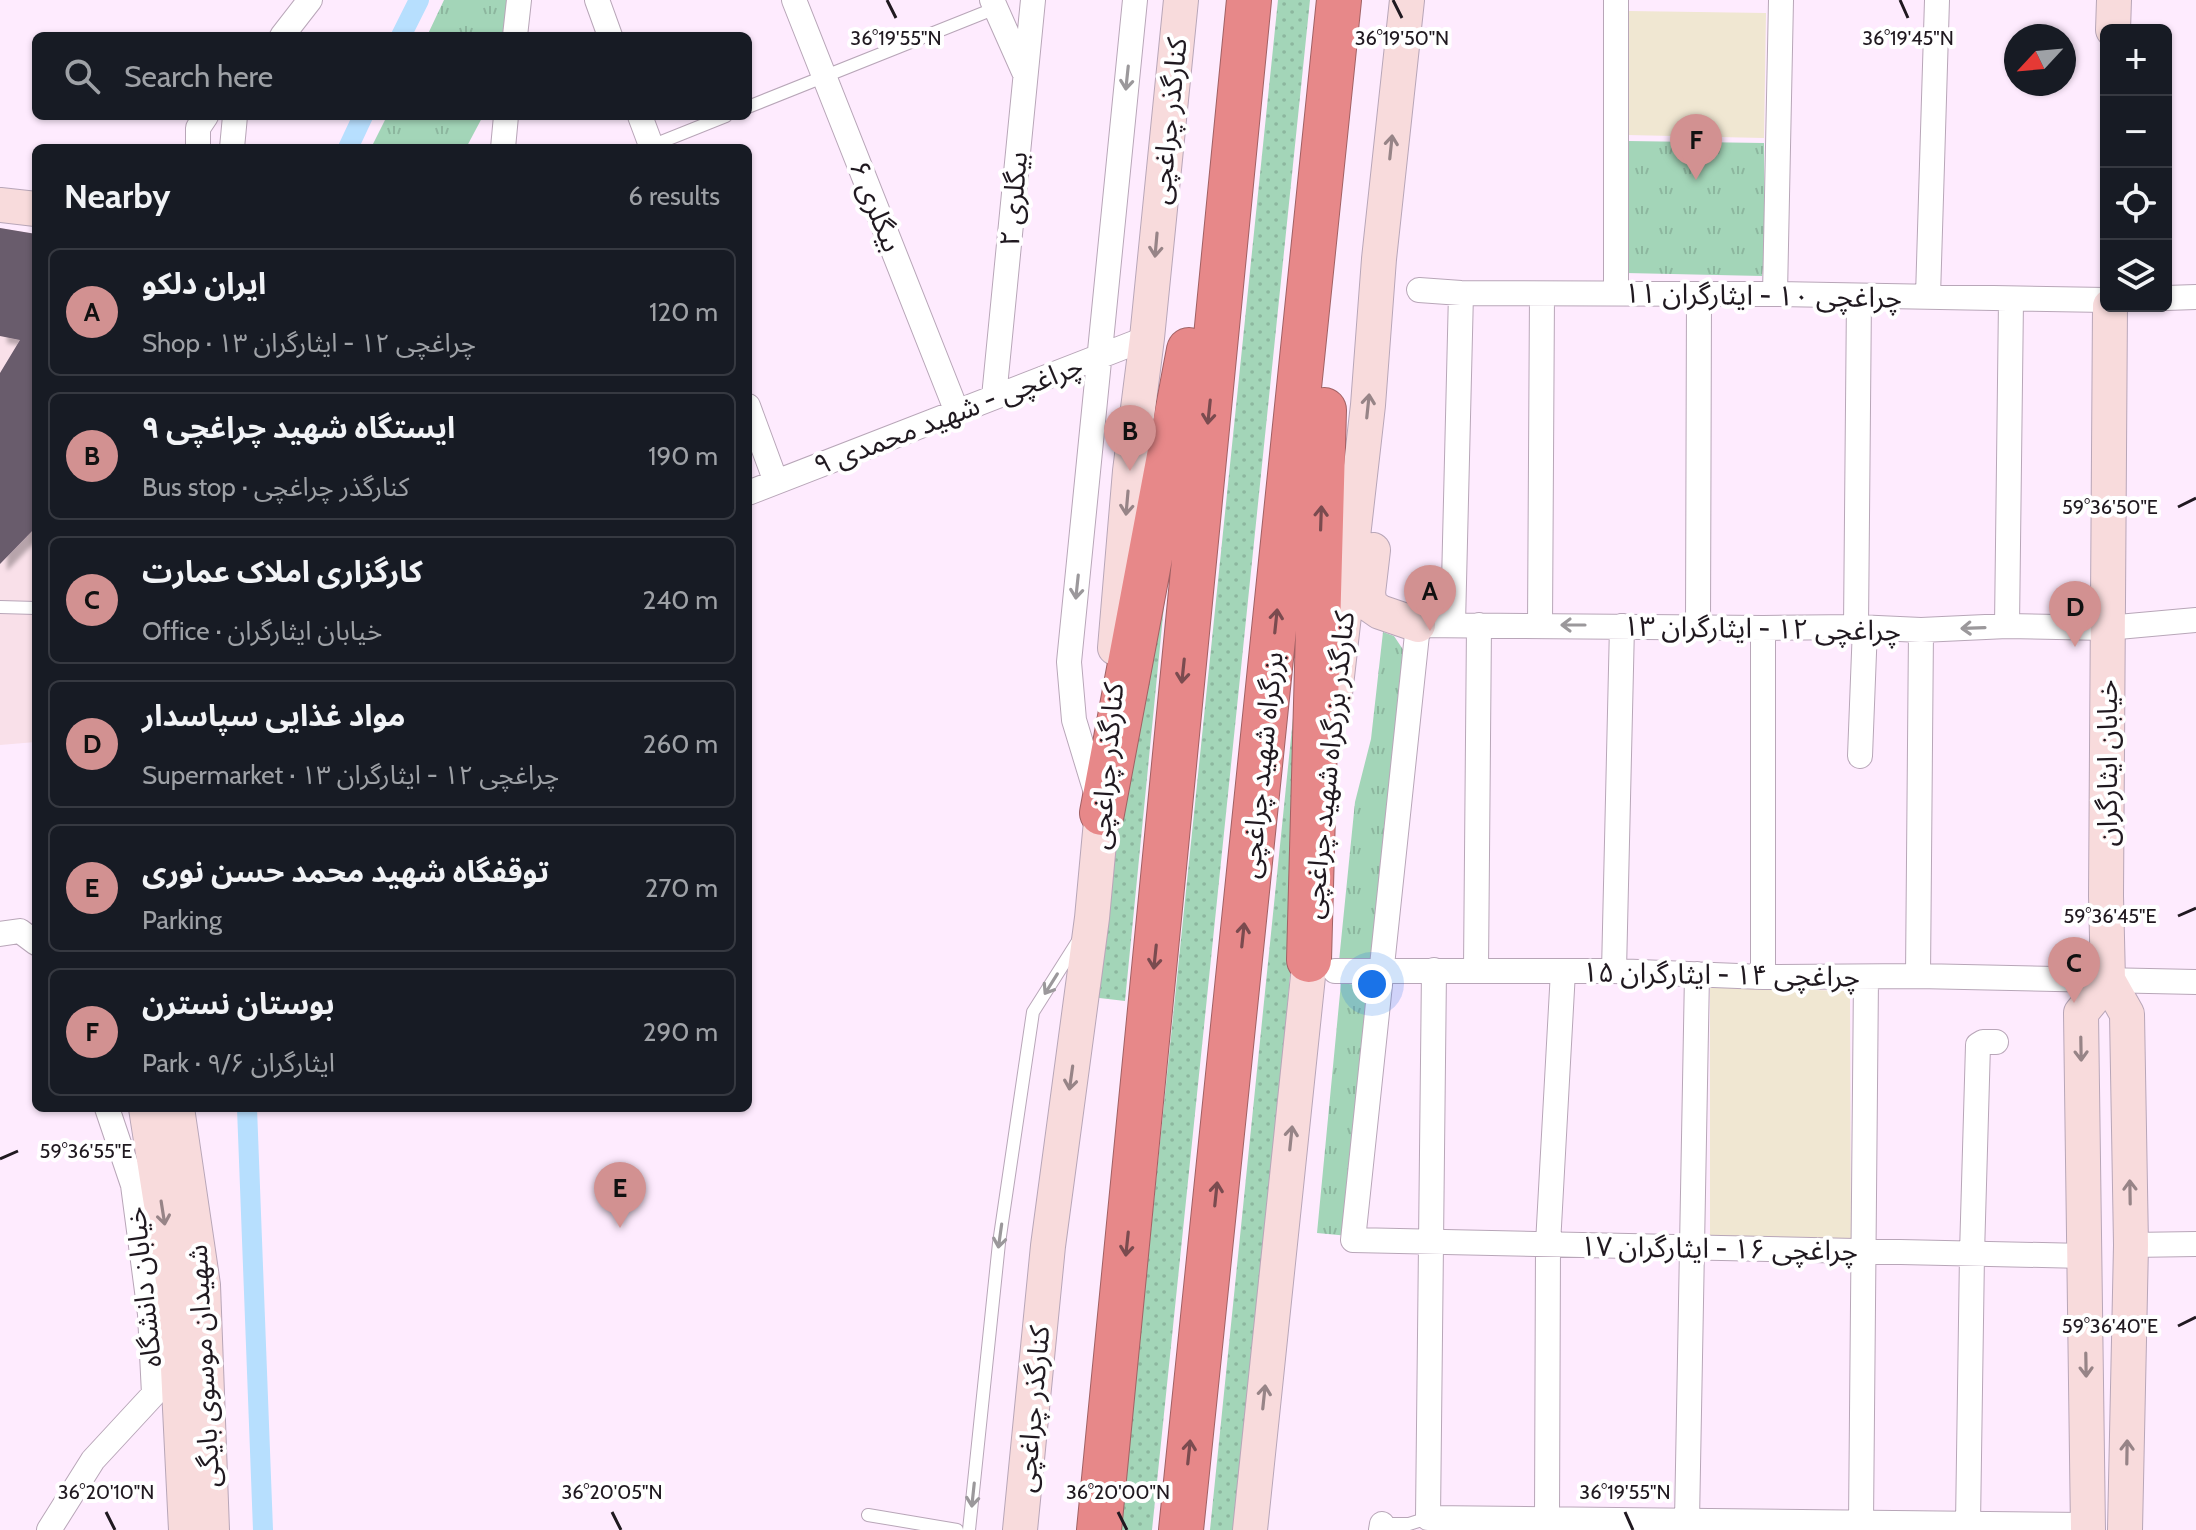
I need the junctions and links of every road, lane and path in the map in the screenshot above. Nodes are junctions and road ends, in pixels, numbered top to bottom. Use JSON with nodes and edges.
{"nodes":[{"id":1,"x":310,"y":0,"type":"edge"},
{"id":2,"x":519,"y":0,"type":"edge"},
{"id":3,"x":597,"y":0,"type":"edge"},
{"id":4,"x":794,"y":0,"type":"edge"},
{"id":5,"x":1033,"y":0,"type":"edge"},
{"id":6,"x":1135,"y":0,"type":"edge"},
{"id":7,"x":1181,"y":0,"type":"edge"},
{"id":8,"x":1249,"y":0,"type":"edge"},
{"id":9,"x":1339,"y":0,"type":"edge"},
{"id":10,"x":1407,"y":0,"type":"edge"},
{"id":11,"x":1616,"y":0,"type":"edge"},
{"id":12,"x":1781,"y":0,"type":"edge"},
{"id":13,"x":1937,"y":0,"type":"edge"},
{"id":14,"x":2114,"y":0,"type":"edge"},
{"id":15,"x":994,"y":4,"type":"edge"},
{"id":16,"x":2113,"y":24,"type":"edge"},
{"id":17,"x":285,"y":32,"type":"edge"},
{"id":18,"x":515,"y":32,"type":"edge"},
{"id":19,"x":609,"y":32,"type":"edge"},
{"id":20,"x":1334,"y":57,"type":"junction"},
{"id":21,"x":1243,"y":69,"type":"junction"},
{"id":22,"x":1025,"y":75,"type":"junction"},
{"id":23,"x":824,"y":76,"type":"junction"},
{"id":24,"x":752,"y":105,"type":"edge"},
{"id":25,"x":203,"y":120,"type":"edge"},
{"id":26,"x":235,"y":120,"type":"edge"},
{"id":27,"x":506,"y":120,"type":"edge"},
{"id":28,"x":641,"y":120,"type":"edge"},
{"id":29,"x":716,"y":120,"type":"edge"},
{"id":30,"x":198,"y":144,"type":"edge"},
{"id":31,"x":232,"y":144,"type":"edge"},
{"id":32,"x":503,"y":144,"type":"edge"},
{"id":33,"x":650,"y":144,"type":"edge"},
{"id":34,"x":658,"y":144,"type":"edge"},
{"id":35,"x":32,"y":196,"type":"edge"},
{"id":36,"x":0,"y":202,"type":"edge"},
{"id":37,"x":32,"y":208,"type":"edge"},
{"id":38,"x":1419,"y":290,"type":"dead end"},
{"id":39,"x":1461,"y":293,"type":"junction"},
{"id":40,"x":1616,"y":293,"type":"junction"},
{"id":41,"x":1542,"y":294,"type":"junction"},
{"id":42,"x":1775,"y":294,"type":"junction"},
{"id":43,"x":1699,"y":295,"type":"junction"},
{"id":44,"x":1859,"y":296,"type":"junction"},
{"id":45,"x":1928,"y":296,"type":"junction"},
{"id":46,"x":2196,"y":297,"type":"edge"},
{"id":47,"x":2172,"y":298,"type":"edge"},
{"id":48,"x":2011,"y":300,"type":"junction"},
{"id":49,"x":2100,"y":300,"type":"edge"},
{"id":50,"x":2110,"y":312,"type":"edge"},
{"id":51,"x":1147,"y":338,"type":"junction"},
{"id":52,"x":1099,"y":357,"type":"junction"},
{"id":53,"x":994,"y":397,"type":"junction"},
{"id":54,"x":957,"y":412,"type":"junction"},
{"id":55,"x":752,"y":417,"type":"edge"},
{"id":56,"x":1362,"y":458,"type":"junction"},
{"id":57,"x":776,"y":482,"type":"junction"},
{"id":58,"x":752,"y":491,"type":"edge"},
{"id":59,"x":0,"y":607,"type":"edge"},
{"id":60,"x":32,"y":608,"type":"edge"},
{"id":61,"x":2196,"y":620,"type":"edge"},
{"id":62,"x":1453,"y":624,"type":"junction"},
{"id":63,"x":1418,"y":625,"type":"junction"},
{"id":64,"x":1479,"y":625,"type":"junction"},
{"id":65,"x":1540,"y":625,"type":"junction"},
{"id":66,"x":1622,"y":626,"type":"junction"},
{"id":67,"x":1698,"y":626,"type":"junction"},
{"id":68,"x":2007,"y":626,"type":"junction"},
{"id":69,"x":1860,"y":627,"type":"junction"},
{"id":70,"x":1763,"y":628,"type":"junction"},
{"id":71,"x":2107,"y":628,"type":"junction"},
{"id":72,"x":1921,"y":630,"type":"junction"},
{"id":73,"x":1860,"y":756,"type":"dead end"},
{"id":74,"x":1102,"y":813,"type":"junction"},
{"id":75,"x":1092,"y":918,"type":"junction"},
{"id":76,"x":0,"y":934,"type":"edge"},
{"id":77,"x":32,"y":940,"type":"edge"},
{"id":78,"x":1322,"y":965,"type":"junction"},
{"id":79,"x":1476,"y":969,"type":"junction"},
{"id":80,"x":1434,"y":970,"type":"junction"},
{"id":81,"x":1383,"y":971,"type":"junction"},
{"id":82,"x":1563,"y":971,"type":"junction"},
{"id":83,"x":1614,"y":971,"type":"junction"},
{"id":84,"x":1697,"y":974,"type":"junction"},
{"id":85,"x":1918,"y":976,"type":"junction"},
{"id":86,"x":1763,"y":977,"type":"junction"},
{"id":87,"x":1866,"y":977,"type":"junction"},
{"id":88,"x":2108,"y":980,"type":"junction"},
{"id":89,"x":2196,"y":982,"type":"edge"},
{"id":90,"x":1996,"y":1042,"type":"dead end"},
{"id":91,"x":108,"y":1112,"type":"edge"},
{"id":92,"x":147,"y":1112,"type":"edge"},
{"id":93,"x":178,"y":1112,"type":"edge"},
{"id":94,"x":1432,"y":1242,"type":"junction"},
{"id":95,"x":1548,"y":1244,"type":"junction"},
{"id":96,"x":2196,"y":1244,"type":"edge"},
{"id":97,"x":2131,"y":1245,"type":"junction"},
{"id":98,"x":1691,"y":1248,"type":"junction"},
{"id":99,"x":1863,"y":1251,"type":"junction"},
{"id":100,"x":1972,"y":1254,"type":"junction"},
{"id":101,"x":2084,"y":1256,"type":"junction"},
{"id":102,"x":868,"y":1515,"type":"dead end"},
{"id":103,"x":1428,"y":1518,"type":"junction"},
{"id":104,"x":1547,"y":1519,"type":"junction"},
{"id":105,"x":1687,"y":1521,"type":"junction"},
{"id":106,"x":1861,"y":1523,"type":"junction"},
{"id":107,"x":1511,"y":1524,"type":"edge"},
{"id":108,"x":1968,"y":1524,"type":"junction"},
{"id":109,"x":1645,"y":1525,"type":"edge"},
{"id":110,"x":1777,"y":1526,"type":"edge"},
{"id":111,"x":1935,"y":1526,"type":"edge"},
{"id":112,"x":1382,"y":1527,"type":"edge"},
{"id":113,"x":2088,"y":1527,"type":"edge"},
{"id":114,"x":49,"y":1530,"type":"edge"},
{"id":115,"x":186,"y":1530,"type":"edge"},
{"id":116,"x":212,"y":1530,"type":"edge"},
{"id":117,"x":957,"y":1530,"type":"edge"},
{"id":118,"x":969,"y":1530,"type":"edge"},
{"id":119,"x":1020,"y":1530,"type":"edge"},
{"id":120,"x":1099,"y":1530,"type":"edge"},
{"id":121,"x":1181,"y":1530,"type":"edge"},
{"id":122,"x":1250,"y":1530,"type":"edge"},
{"id":123,"x":2125,"y":1530,"type":"edge"}],
"edges":[{"from":1,"to":17,"type":"street"},
{"from":2,"to":18,"type":"street"},
{"from":3,"to":19,"type":"street"},
{"from":4,"to":23,"type":"street","name":"بیگلری ۶"},
{"from":5,"to":22,"type":"street","name":"بیگلری ۲"},
{"from":6,"to":52,"type":"street","one_way":true},
{"from":7,"to":51,"type":"main road","name":"کنارگذر چراغچی","one_way":true},
{"from":8,"to":21,"type":"highway"},
{"from":9,"to":20,"type":"highway","name":"بزرگراه شهید چراغچی"},
{"from":56,"to":10,"type":"main road","name":"کنارگذر بزرگراه شهید چراغچی","one_way":true},
{"from":11,"to":40,"type":"street"},
{"from":12,"to":42,"type":"street"},
{"from":13,"to":45,"type":"street"},
{"from":14,"to":16,"type":"main road"},
{"from":15,"to":22,"type":"street"},
{"from":15,"to":23,"type":"lane"},
{"from":78,"to":20,"type":"highway","one_way":true},
{"from":121,"to":20,"type":"highway","name":"بزرگراه شهید چراغچی","one_way":true},
{"from":21,"to":74,"type":"highway"},
{"from":21,"to":120,"type":"highway","one_way":true},
{"from":22,"to":53,"type":"street","name":"بیگلری ۲"},
{"from":23,"to":24,"type":"lane"},
{"from":23,"to":54,"type":"street","name":"بیگلری ۶"},
{"from":25,"to":30,"type":"street"},
{"from":26,"to":31,"type":"street"},
{"from":27,"to":32,"type":"street"},
{"from":28,"to":33,"type":"street"},
{"from":29,"to":34,"type":"lane"},
{"from":35,"to":36,"type":"main road"},
{"from":36,"to":37,"type":"main road"},
{"from":38,"to":39,"type":"street","name":"چراغچی ۱۰ - ایثارگران ۱۱"},
{"from":39,"to":41,"type":"street","name":"چراغچی ۱۰ - ایثارگران ۱۱"},
{"from":39,"to":62,"type":"street"},
{"from":40,"to":41,"type":"street","name":"چراغچی ۱۰ - ایثارگران ۱۱"},
{"from":40,"to":43,"type":"street","name":"چراغچی ۱۰ - ایثارگران ۱۱"},
{"from":41,"to":65,"type":"street"},
{"from":42,"to":43,"type":"street","name":"چراغچی ۱۰ - ایثارگران ۱۱"},
{"from":42,"to":44,"type":"street","name":"چراغچی ۱۰ - ایثارگران ۱۱"},
{"from":43,"to":67,"type":"street"},
{"from":44,"to":45,"type":"street","name":"چراغچی ۱۰ - ایثارگران ۱۱"},
{"from":44,"to":69,"type":"street"},
{"from":45,"to":48,"type":"street","name":"چراغچی ۱۰ - ایثارگران ۱۱"},
{"from":46,"to":47,"type":"street"},
{"from":48,"to":49,"type":"street","name":"چراغچی ۱۰ - ایثارگران ۱۱"},
{"from":48,"to":68,"type":"street"},
{"from":50,"to":71,"type":"main road","name":"خیابان ایثارگران"},
{"from":51,"to":52,"type":"street","name":"۹ چراغچی - شهید محمدی"},
{"from":51,"to":74,"type":"main road","name":"کنارگذر چراغچی","one_way":true},
{"from":52,"to":53,"type":"street","name":"۹ چراغچی - شهید محمدی"},
{"from":52,"to":74,"type":"street","one_way":true},
{"from":53,"to":54,"type":"street","name":"۹ چراغچی - شهید محمدی"},
{"from":54,"to":57,"type":"street","name":"۹ چراغچی - شهید محمدی"},
{"from":55,"to":57,"type":"street"},
{"from":56,"to":63,"type":"main road"},
{"from":56,"to":78,"type":"main road","name":"کنارگذر بزرگراه شهید چراغچی"},
{"from":57,"to":58,"type":"street","name":"۹ چراغچی - شهید محمدی"},
{"from":59,"to":60,"type":"lane"},
{"from":61,"to":71,"type":"street","name":"چراغچی ۱۲ - ایثارگران ۱۳"},
{"from":62,"to":63,"type":"street","name":"چراغچی ۱۲ - ایثارگران ۱۳"},
{"from":62,"to":64,"type":"street","name":"چراغچی ۱۲ - ایثارگران ۱۳"},
{"from":63,"to":81,"type":"street"},
{"from":64,"to":65,"type":"street","name":"چراغچی ۱۲ - ایثارگران ۱۳"},
{"from":64,"to":79,"type":"street"},
{"from":66,"to":65,"type":"street","name":"چراغچی ۱۲ - ایثارگران ۱۳","one_way":true},
{"from":66,"to":67,"type":"street","name":"چراغچی ۱۲ - ایثارگران ۱۳"},
{"from":66,"to":83,"type":"street"},
{"from":67,"to":70,"type":"street","name":"چراغچی ۱۲ - ایثارگران ۱۳"},
{"from":68,"to":71,"type":"street","name":"چراغچی ۱۲ - ایثارگران ۱۳"},
{"from":68,"to":72,"type":"street","name":"چراغچی ۱۲ - ایثارگران ۱۳","one_way":true},
{"from":69,"to":70,"type":"street","name":"چراغچی ۱۲ - ایثارگران ۱۳"},
{"from":69,"to":72,"type":"street","name":"چراغچی ۱۲ - ایثارگران ۱۳"},
{"from":69,"to":73,"type":"street"},
{"from":70,"to":86,"type":"street"},
{"from":71,"to":88,"type":"main road","name":"خیابان ایثارگران"},
{"from":72,"to":85,"type":"street"},
{"from":74,"to":75,"type":"main road","name":"کنارگذر چراغچی"},
{"from":75,"to":118,"type":"lane","one_way":true},
{"from":75,"to":119,"type":"main road","name":"کنارگذر چراغچی","one_way":true},
{"from":76,"to":77,"type":"street"},
{"from":78,"to":81,"type":"street","name":"چراغچی ۱۴ - ایثارگران ۱۵"},
{"from":122,"to":78,"type":"main road","name":"کنارگذر بزرگراه شهید چراغچی","one_way":true},
{"from":79,"to":80,"type":"street","name":"چراغچی ۱۴ - ایثارگران ۱۵"},
{"from":79,"to":82,"type":"street","name":"چراغچی ۱۴ - ایثارگران ۱۵"},
{"from":80,"to":81,"type":"street","name":"چراغچی ۱۴ - ایثارگران ۱۵"},
{"from":80,"to":94,"type":"street"},
{"from":81,"to":94,"type":"street","name":"چراغچی ۱۶ - ایثارگران ۱۷"},
{"from":82,"to":83,"type":"street","name":"چراغچی ۱۴ - ایثارگران ۱۵"},
{"from":82,"to":95,"type":"street"},
{"from":83,"to":84,"type":"street","name":"چراغچی ۱۴ - ایثارگران ۱۵"},
{"from":84,"to":86,"type":"street","name":"چراغچی ۱۴ - ایثارگران ۱۵"},
{"from":84,"to":98,"type":"street"},
{"from":85,"to":87,"type":"street","name":"چراغچی ۱۴ - ایثارگران ۱۵"},
{"from":85,"to":88,"type":"street","name":"چراغچی ۱۴ - ایثارگران ۱۵"},
{"from":86,"to":87,"type":"street","name":"چراغچی ۱۴ - ایثارگران ۱۵"},
{"from":87,"to":99,"type":"street"},
{"from":88,"to":89,"type":"street","name":"چراغچی ۱۴ - ایثارگران ۱۵"},
{"from":97,"to":88,"type":"main road","name":"خیابان ایثارگران","one_way":true},
{"from":88,"to":101,"type":"main road","one_way":true},
{"from":90,"to":100,"type":"street"},
{"from":91,"to":114,"type":"street","name":"خیابان دانشگاه"},
{"from":92,"to":115,"type":"main road","name":"شهیدان موسوی بایگی","one_way":true},
{"from":93,"to":116,"type":"main road","name":"شهیدان موسوی بایگی"},
{"from":94,"to":95,"type":"street","name":"چراغچی ۱۶ - ایثارگران ۱۷"},
{"from":94,"to":103,"type":"street"},
{"from":95,"to":98,"type":"street","name":"چراغچی ۱۶ - ایثارگران ۱۷"},
{"from":95,"to":104,"type":"street"},
{"from":96,"to":97,"type":"street"},
{"from":123,"to":97,"type":"main road","name":"خیابان ایثارگران","one_way":true},
{"from":98,"to":99,"type":"street","name":"چراغچی ۱۶ - ایثارگران ۱۷"},
{"from":98,"to":105,"type":"street"},
{"from":99,"to":100,"type":"street","name":"چراغچی ۱۶ - ایثارگران ۱۷"},
{"from":99,"to":106,"type":"street"},
{"from":100,"to":101,"type":"street","name":"چراغچی ۱۶ - ایثارگران ۱۷"},
{"from":100,"to":108,"type":"street"},
{"from":101,"to":113,"type":"main road","one_way":true},
{"from":102,"to":117,"type":"lane"},
{"from":103,"to":107,"type":"street"},
{"from":103,"to":112,"type":"lane"},
{"from":104,"to":107,"type":"street"},
{"from":104,"to":109,"type":"street"},
{"from":105,"to":109,"type":"street"},
{"from":105,"to":110,"type":"street"},
{"from":106,"to":110,"type":"street"},
{"from":106,"to":111,"type":"street"},
{"from":108,"to":111,"type":"street"},
{"from":108,"to":113,"type":"street"}]}
